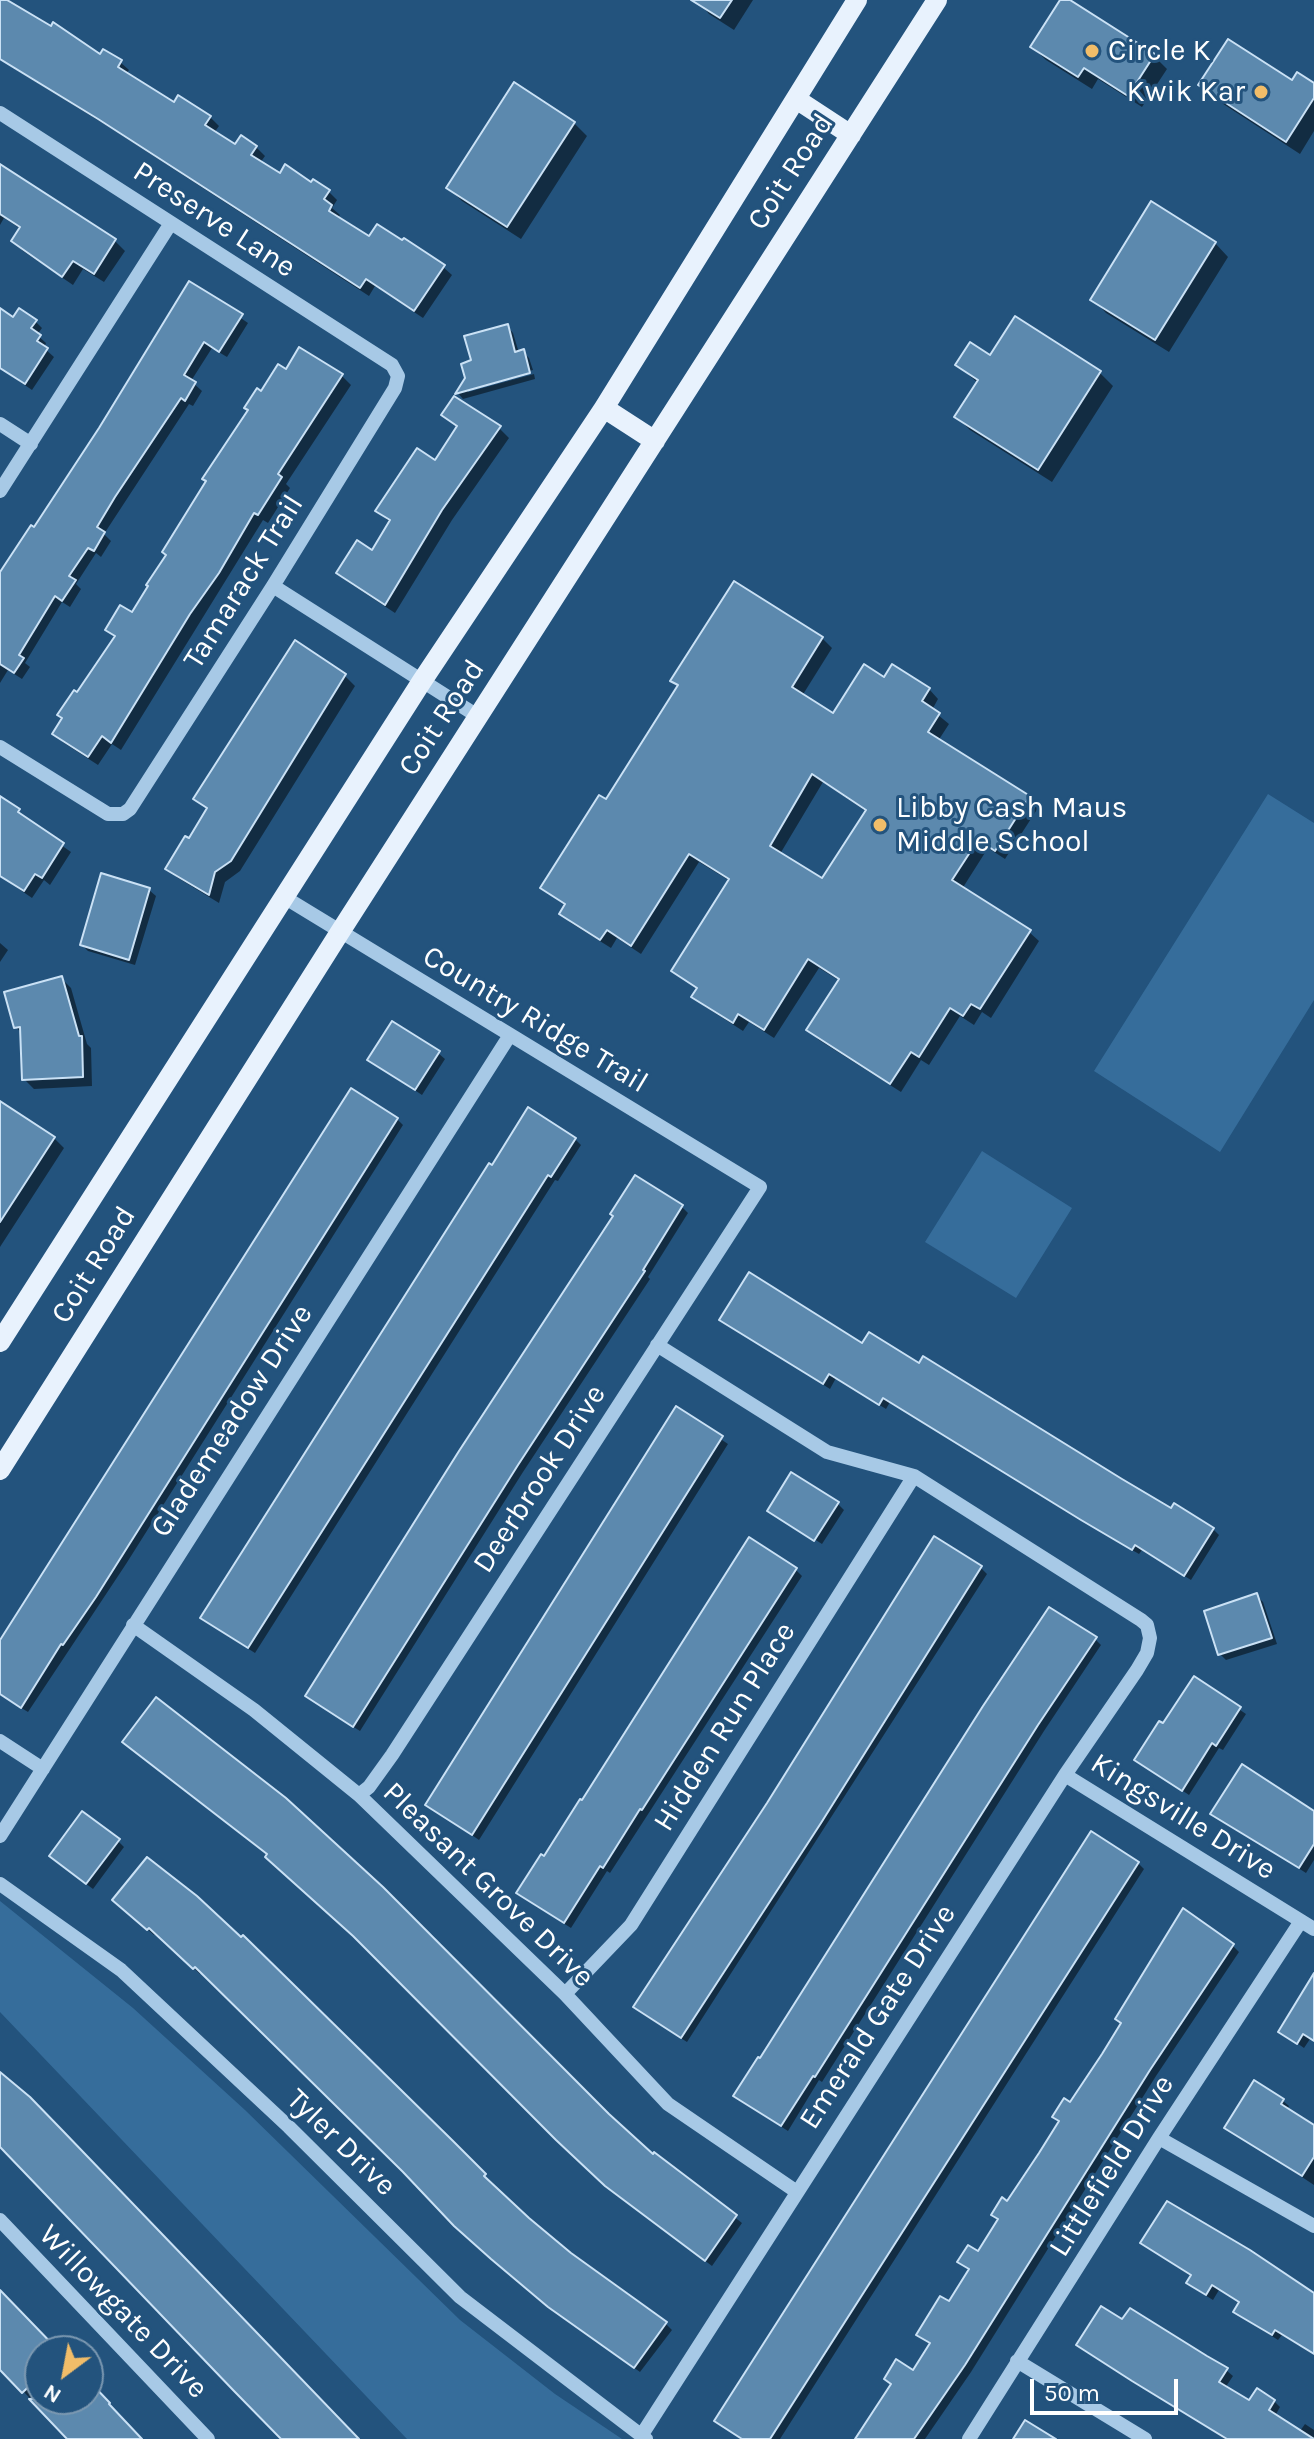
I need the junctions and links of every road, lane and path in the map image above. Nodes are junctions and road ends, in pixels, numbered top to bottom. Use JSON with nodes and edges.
{"nodes":[{"id":1,"x":857,"y":0,"type":"edge"},
{"id":2,"x":937,"y":0,"type":"edge"},
{"id":3,"x":796,"y":99,"type":"junction"},
{"id":4,"x":0,"y":113,"type":"edge"},
{"id":5,"x":851,"y":135,"type":"junction"},
{"id":6,"x":171,"y":223,"type":"junction"},
{"id":7,"x":398,"y":372,"type":"joint"},
{"id":8,"x":604,"y":408,"type":"junction"},
{"id":9,"x":0,"y":424,"type":"edge"},
{"id":10,"x":655,"y":441,"type":"junction"},
{"id":11,"x":31,"y":444,"type":"junction"},
{"id":12,"x":0,"y":491,"type":"edge"},
{"id":13,"x":273,"y":586,"type":"junction"},
{"id":14,"x":422,"y":681,"type":"junction"},
{"id":15,"x":479,"y":717,"type":"junction"},
{"id":16,"x":0,"y":747,"type":"edge"},
{"id":17,"x":284,"y":897,"type":"junction"},
{"id":18,"x":340,"y":932,"type":"junction"},
{"id":19,"x":510,"y":1035,"type":"junction"},
{"id":20,"x":760,"y":1187,"type":"joint"},
{"id":21,"x":0,"y":1342,"type":"edge"},
{"id":22,"x":657,"y":1345,"type":"junction"},
{"id":23,"x":0,"y":1470,"type":"edge"},
{"id":24,"x":914,"y":1476,"type":"junction"},
{"id":25,"x":133,"y":1625,"type":"junction"},
{"id":26,"x":0,"y":1741,"type":"edge"},
{"id":27,"x":43,"y":1769,"type":"junction"},
{"id":28,"x":1065,"y":1775,"type":"junction"},
{"id":29,"x":359,"y":1795,"type":"junction"},
{"id":30,"x":0,"y":1836,"type":"edge"},
{"id":31,"x":0,"y":1884,"type":"edge"},
{"id":32,"x":1308,"y":1925,"type":"edge"},
{"id":33,"x":565,"y":1994,"type":"junction"},
{"id":34,"x":1159,"y":2138,"type":"junction"},
{"id":35,"x":797,"y":2192,"type":"junction"},
{"id":36,"x":0,"y":2220,"type":"edge"},
{"id":37,"x":1314,"y":2226,"type":"edge"},
{"id":38,"x":1017,"y":2361,"type":"junction"},
{"id":39,"x":643,"y":2438,"type":"edge"},
{"id":40,"x":208,"y":2439,"type":"edge"},
{"id":41,"x":969,"y":2439,"type":"edge"},
{"id":42,"x":1145,"y":2439,"type":"edge"}],
"edges":[{"from":1,"to":3,"type":"main road","name":"Coit Road"},
{"from":2,"to":5,"type":"main road","name":"Coit Road"},
{"from":3,"to":5,"type":"main road"},
{"from":3,"to":8,"type":"main road","name":"Coit Road"},
{"from":4,"to":6,"type":"street","name":"Preserve Lane"},
{"from":5,"to":10,"type":"main road","name":"Coit Road"},
{"from":6,"to":7,"type":"street","name":"Preserve Lane"},
{"from":6,"to":11,"type":"street"},
{"from":7,"to":13,"type":"street","name":"Tamarack Trail"},
{"from":8,"to":10,"type":"main road"},
{"from":8,"to":14,"type":"main road","name":"Coit Road"},
{"from":9,"to":11,"type":"street"},
{"from":10,"to":15,"type":"main road","name":"Coit Road"},
{"from":11,"to":12,"type":"street"},
{"from":13,"to":14,"type":"street"},
{"from":13,"to":16,"type":"street","name":"Tamarack Trail"},
{"from":14,"to":15,"type":"street"},
{"from":14,"to":17,"type":"main road","name":"Coit Road"},
{"from":15,"to":18,"type":"main road","name":"Coit Road"},
{"from":17,"to":18,"type":"street","name":"Country Ridge Trail"},
{"from":17,"to":21,"type":"main road","name":"Coit Road"},
{"from":18,"to":19,"type":"street","name":"Country Ridge Trail"},
{"from":18,"to":23,"type":"main road","name":"Coit Road"},
{"from":19,"to":20,"type":"street","name":"Country Ridge Trail"},
{"from":19,"to":25,"type":"street","name":"Glademeadow Drive"},
{"from":20,"to":22,"type":"street","name":"Deerbrook Drive"},
{"from":22,"to":24,"type":"street"},
{"from":22,"to":29,"type":"street","name":"Deerbrook Drive"},
{"from":24,"to":28,"type":"street","name":"Emerald Gate Drive"},
{"from":24,"to":33,"type":"street","name":"Hidden Run Place"},
{"from":25,"to":27,"type":"street","name":"Glademeadow Drive"},
{"from":25,"to":29,"type":"street","name":"Pleasant Grove Drive"},
{"from":26,"to":27,"type":"street"},
{"from":27,"to":30,"type":"street","name":"Glademeadow Drive"},
{"from":28,"to":32,"type":"street","name":"Kingsville Drive"},
{"from":28,"to":35,"type":"street","name":"Emerald Gate Drive"},
{"from":29,"to":33,"type":"street","name":"Pleasant Grove Drive"},
{"from":31,"to":39,"type":"street","name":"Tyler Drive"},
{"from":32,"to":34,"type":"street","name":"Littlefield Drive"},
{"from":33,"to":35,"type":"street","name":"Pleasant Grove Drive"},
{"from":34,"to":37,"type":"street"},
{"from":34,"to":38,"type":"street","name":"Littlefield Drive"},
{"from":35,"to":39,"type":"street","name":"Emerald Gate Drive"},
{"from":36,"to":40,"type":"street","name":"Willowgate Drive"},
{"from":38,"to":41,"type":"street","name":"Littlefield Drive"},
{"from":38,"to":42,"type":"street"}]}
